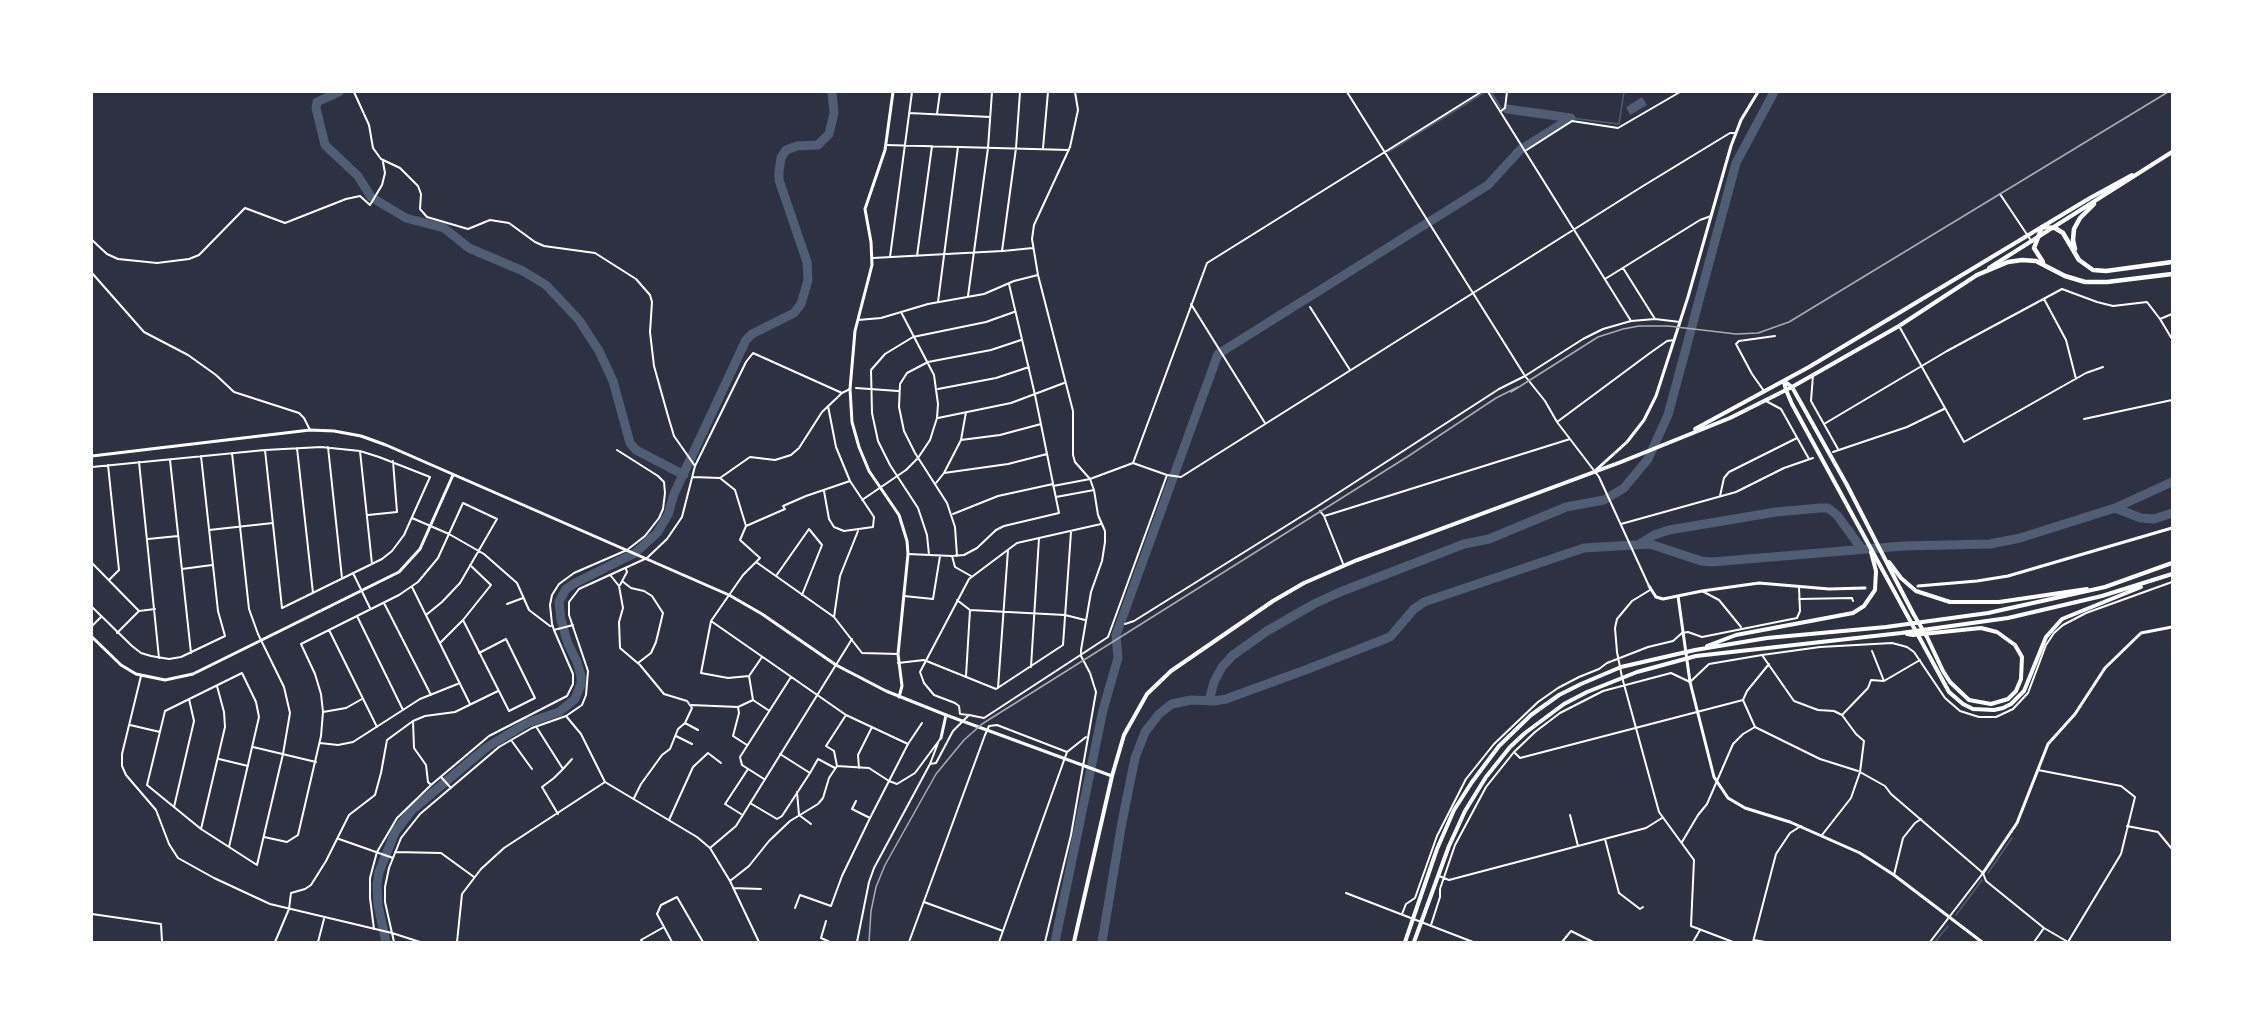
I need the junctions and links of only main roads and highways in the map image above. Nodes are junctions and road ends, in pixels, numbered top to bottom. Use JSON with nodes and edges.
{"nodes":[{"id":1,"x":2172,"y":152,"type":"edge"},
{"id":2,"x":2141,"y":171,"type":"junction"},
{"id":3,"x":2094,"y":204,"type":"junction"},
{"id":4,"x":2042,"y":227,"type":"junction"},
{"id":5,"x":2055,"y":228,"type":"junction"},
{"id":6,"x":2033,"y":241,"type":"junction"},
{"id":7,"x":2172,"y":261,"type":"edge"},
{"id":8,"x":2046,"y":265,"type":"junction"},
{"id":9,"x":2083,"y":265,"type":"junction"},
{"id":10,"x":2172,"y":273,"type":"edge"},
{"id":11,"x":1977,"y":275,"type":"junction"},
{"id":12,"x":1784,"y":381,"type":"junction"},
{"id":13,"x":1792,"y":387,"type":"junction"},
{"id":14,"x":1786,"y":390,"type":"junction"},
{"id":15,"x":1677,"y":438,"type":"junction"},
{"id":16,"x":1858,"y":525,"type":"junction"},
{"id":17,"x":2172,"y":563,"type":"edge"},
{"id":18,"x":1891,"y":568,"type":"junction"},
{"id":19,"x":2172,"y":574,"type":"edge"},
{"id":20,"x":2152,"y":582,"type":"junction"},
{"id":21,"x":2105,"y":586,"type":"junction"},
{"id":22,"x":1901,"y":633,"type":"junction"},
{"id":23,"x":1695,"y":650,"type":"junction"},
{"id":24,"x":1074,"y":942,"type":"edge"},
{"id":25,"x":1405,"y":942,"type":"edge"},
{"id":26,"x":1413,"y":942,"type":"edge"}],
"edges":[{"from":1,"to":2,"type":"highway"},
{"from":2,"to":3,"type":"highway"},
{"from":2,"to":4,"type":"highway"},
{"from":3,"to":5,"type":"highway"},
{"from":3,"to":9,"type":"highway"},
{"from":4,"to":5,"type":"highway"},
{"from":4,"to":6,"type":"highway"},
{"from":4,"to":12,"type":"highway"},
{"from":5,"to":6,"type":"highway"},
{"from":5,"to":9,"type":"highway"},
{"from":6,"to":8,"type":"highway"},
{"from":6,"to":11,"type":"highway"},
{"from":7,"to":9,"type":"highway"},
{"from":8,"to":10,"type":"highway"},
{"from":8,"to":11,"type":"highway"},
{"from":11,"to":13,"type":"highway"},
{"from":12,"to":13,"type":"highway"},
{"from":12,"to":14,"type":"highway"},
{"from":12,"to":15,"type":"highway"},
{"from":13,"to":14,"type":"highway"},
{"from":13,"to":18,"type":"highway"},
{"from":14,"to":15,"type":"highway"},
{"from":14,"to":16,"type":"highway"},
{"from":15,"to":24,"type":"highway"},
{"from":16,"to":20,"type":"highway"},
{"from":16,"to":23,"type":"highway"},
{"from":17,"to":21,"type":"highway"},
{"from":18,"to":21,"type":"highway"},
{"from":18,"to":22,"type":"highway"},
{"from":19,"to":20,"type":"highway"},
{"from":20,"to":22,"type":"highway"},
{"from":21,"to":23,"type":"highway"},
{"from":22,"to":26,"type":"highway"},
{"from":23,"to":25,"type":"highway"}]}
